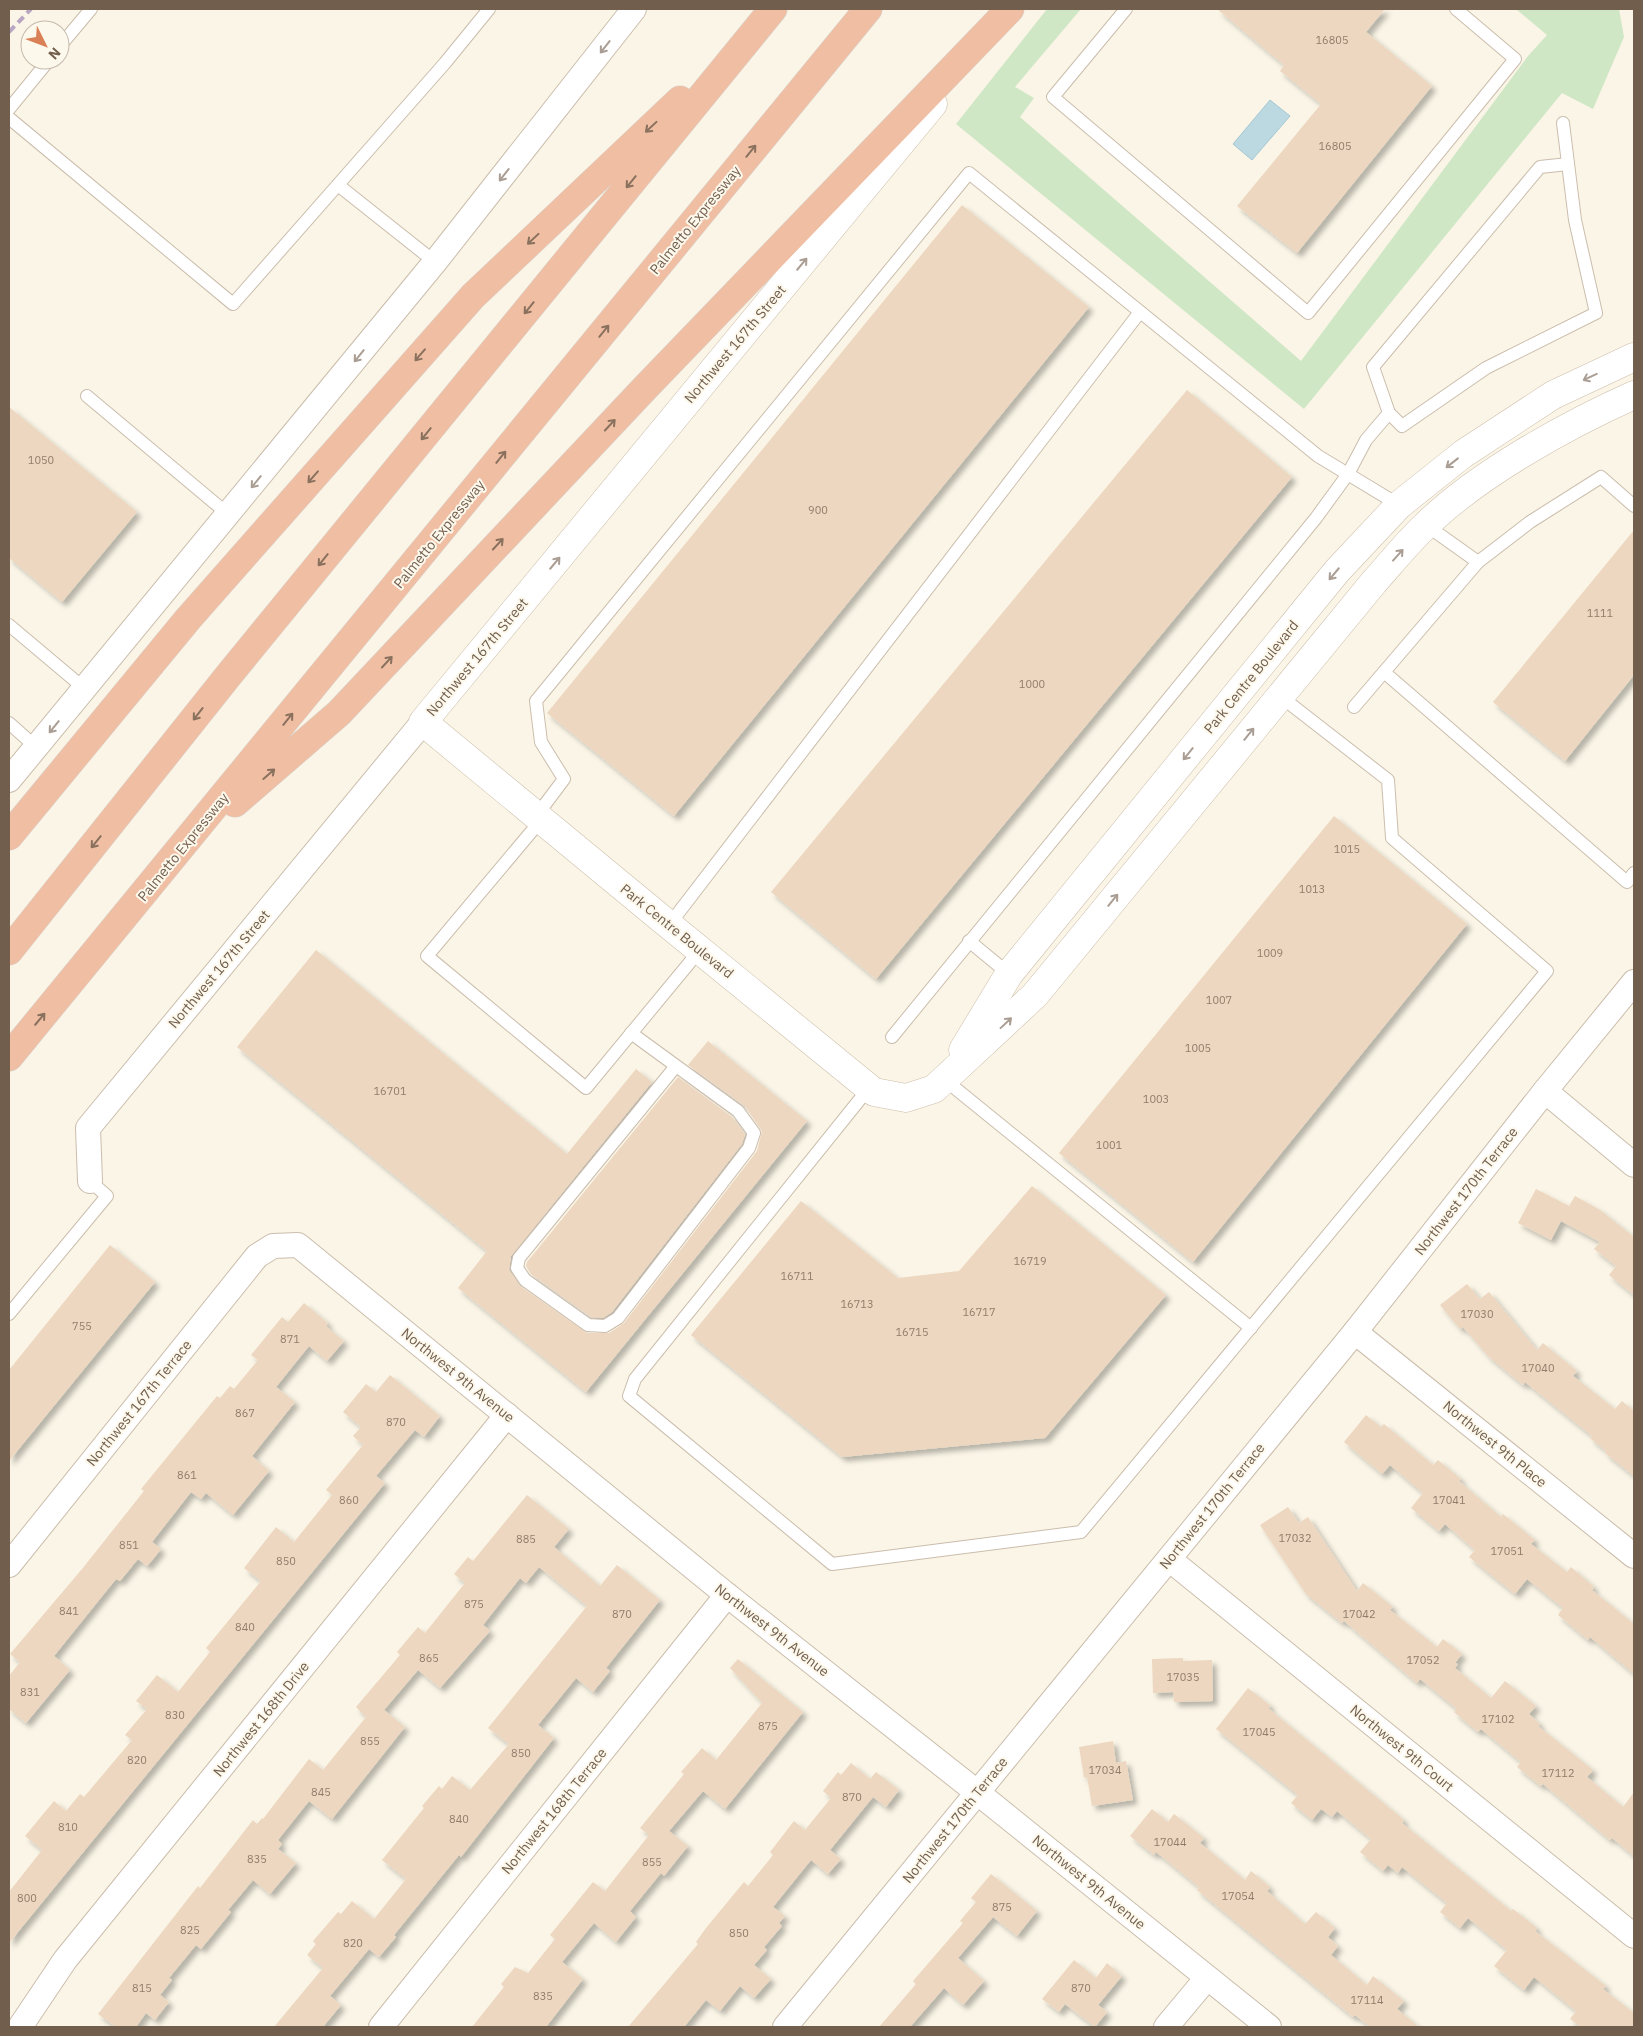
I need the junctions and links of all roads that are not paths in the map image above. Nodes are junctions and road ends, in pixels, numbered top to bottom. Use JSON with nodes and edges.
{"nodes":[{"id":1,"x":90,"y":9,"type":"edge"},
{"id":2,"x":489,"y":9,"type":"edge"},
{"id":3,"x":634,"y":9,"type":"edge"},
{"id":4,"x":868,"y":9,"type":"edge"},
{"id":5,"x":1011,"y":9,"type":"edge"},
{"id":6,"x":1126,"y":9,"type":"edge"},
{"id":7,"x":1456,"y":9,"type":"edge"},
{"id":8,"x":768,"y":15,"type":"edge"},
{"id":9,"x":70,"y":34,"type":"edge"},
{"id":10,"x":41,"y":70,"type":"edge"},
{"id":11,"x":9,"y":109,"type":"edge"},
{"id":12,"x":9,"y":118,"type":"edge"},
{"id":13,"x":1563,"y":123,"type":"dead end"},
{"id":14,"x":1568,"y":164,"type":"junction"},
{"id":15,"x":338,"y":185,"type":"junction"},
{"id":16,"x":435,"y":262,"type":"junction"},
{"id":17,"x":1140,"y":312,"type":"junction"},
{"id":18,"x":1634,"y":357,"type":"edge"},
{"id":19,"x":1634,"y":395,"type":"edge"},
{"id":20,"x":87,"y":396,"type":"dead end"},
{"id":21,"x":1389,"y":413,"type":"junction"},
{"id":22,"x":1348,"y":474,"type":"junction"},
{"id":23,"x":1399,"y":505,"type":"junction"},
{"id":24,"x":1634,"y":506,"type":"edge"},
{"id":25,"x":229,"y":515,"type":"junction"},
{"id":26,"x":1426,"y":524,"type":"junction"},
{"id":27,"x":1478,"y":562,"type":"junction"},
{"id":28,"x":9,"y":624,"type":"edge"},
{"id":29,"x":1384,"y":672,"type":"junction"},
{"id":30,"x":1253,"y":674,"type":"junction"},
{"id":31,"x":85,"y":690,"type":"junction"},
{"id":32,"x":1280,"y":696,"type":"junction"},
{"id":33,"x":1354,"y":707,"type":"dead end"},
{"id":34,"x":423,"y":722,"type":"junction"},
{"id":35,"x":9,"y":723,"type":"edge"},
{"id":36,"x":37,"y":748,"type":"junction"},
{"id":37,"x":9,"y":780,"type":"edge"},
{"id":38,"x":540,"y":817,"type":"junction"},
{"id":39,"x":9,"y":836,"type":"edge"},
{"id":40,"x":179,"y":851,"type":"junction"},
{"id":41,"x":1634,"y":873,"type":"edge"},
{"id":42,"x":668,"y":925,"type":"junction"},
{"id":43,"x":970,"y":941,"type":"junction"},
{"id":44,"x":700,"y":950,"type":"junction"},
{"id":45,"x":9,"y":951,"type":"edge"},
{"id":46,"x":1010,"y":974,"type":"junction"},
{"id":47,"x":1634,"y":982,"type":"edge"},
{"id":48,"x":1035,"y":995,"type":"junction"},
{"id":49,"x":631,"y":1033,"type":"junction"},
{"id":50,"x":892,"y":1037,"type":"dead end"},
{"id":51,"x":9,"y":1057,"type":"edge"},
{"id":52,"x":676,"y":1066,"type":"junction"},
{"id":53,"x":945,"y":1080,"type":"junction"},
{"id":54,"x":869,"y":1088,"type":"junction"},
{"id":55,"x":1545,"y":1091,"type":"junction"},
{"id":56,"x":1634,"y":1165,"type":"edge"},
{"id":57,"x":90,"y":1181,"type":"joint"},
{"id":58,"x":273,"y":1246,"type":"joint"},
{"id":59,"x":9,"y":1314,"type":"edge"},
{"id":60,"x":1251,"y":1328,"type":"junction"},
{"id":61,"x":1355,"y":1332,"type":"junction"},
{"id":62,"x":507,"y":1415,"type":"junction"},
{"id":63,"x":1634,"y":1556,"type":"edge"},
{"id":64,"x":1169,"y":1559,"type":"junction"},
{"id":65,"x":9,"y":1565,"type":"edge"},
{"id":66,"x":727,"y":1595,"type":"junction"},
{"id":67,"x":978,"y":1793,"type":"junction"},
{"id":68,"x":1634,"y":1936,"type":"edge"},
{"id":69,"x":1207,"y":1978,"type":"junction"},
{"id":70,"x":20,"y":2027,"type":"edge"},
{"id":71,"x":381,"y":2027,"type":"edge"},
{"id":72,"x":785,"y":2027,"type":"edge"},
{"id":73,"x":1166,"y":2027,"type":"edge"},
{"id":74,"x":1268,"y":2027,"type":"edge"}],
"edges":[{"from":1,"to":9,"type":"lane"},
{"from":2,"to":15,"type":"lane"},
{"from":3,"to":16,"type":"street","one_way":true},
{"from":40,"to":4,"type":"highway","name":"Palmetto Expressway","one_way":true},
{"from":34,"to":5,"type":"street","name":"Northwest 167th Street","one_way":true},
{"from":40,"to":5,"type":"highway","one_way":true},
{"from":6,"to":7,"type":"lane"},
{"from":8,"to":39,"type":"highway","one_way":true},
{"from":8,"to":45,"type":"highway","one_way":true},
{"from":10,"to":11,"type":"lane"},
{"from":12,"to":15,"type":"lane"},
{"from":13,"to":14,"type":"lane"},
{"from":14,"to":21,"type":"lane"},
{"from":14,"to":21,"type":"lane"},
{"from":15,"to":16,"type":"lane"},
{"from":16,"to":25,"type":"street","one_way":true},
{"from":17,"to":22,"type":"lane"},
{"from":17,"to":38,"type":"lane"},
{"from":17,"to":42,"type":"lane"},
{"from":18,"to":23,"type":"street","name":"Park Centre Boulevard","one_way":true},
{"from":19,"to":26,"type":"street","name":"Park Centre Boulevard"},
{"from":20,"to":25,"type":"lane"},
{"from":21,"to":22,"type":"lane"},
{"from":22,"to":23,"type":"lane"},
{"from":22,"to":43,"type":"lane"},
{"from":23,"to":26,"type":"street"},
{"from":23,"to":30,"type":"street","name":"Park Centre Boulevard","one_way":true},
{"from":24,"to":27,"type":"lane"},
{"from":25,"to":31,"type":"street"},
{"from":26,"to":27,"type":"lane"},
{"from":32,"to":26,"type":"street","name":"Park Centre Boulevard","one_way":true},
{"from":27,"to":29,"type":"lane"},
{"from":28,"to":31,"type":"lane"},
{"from":29,"to":33,"type":"lane"},
{"from":29,"to":41,"type":"lane"},
{"from":30,"to":32,"type":"street"},
{"from":30,"to":46,"type":"street","name":"Park Centre Boulevard","one_way":true},
{"from":31,"to":36,"type":"street","one_way":true},
{"from":48,"to":32,"type":"street","name":"Park Centre Boulevard","one_way":true},
{"from":32,"to":60,"type":"lane"},
{"from":34,"to":38,"type":"street","name":"Park Centre Boulevard"},
{"from":34,"to":57,"type":"street","name":"Northwest 167th Street"},
{"from":35,"to":36,"type":"lane"},
{"from":36,"to":37,"type":"street"},
{"from":38,"to":42,"type":"street","name":"Park Centre Boulevard"},
{"from":38,"to":49,"type":"lane"},
{"from":51,"to":40,"type":"highway","name":"Palmetto Expressway","one_way":true},
{"from":42,"to":44,"type":"street","name":"Park Centre Boulevard"},
{"from":43,"to":46,"type":"lane"},
{"from":43,"to":50,"type":"lane"},
{"from":44,"to":49,"type":"lane"},
{"from":44,"to":54,"type":"street","name":"Park Centre Boulevard"},
{"from":46,"to":48,"type":"street"},
{"from":46,"to":53,"type":"street","name":"Park Centre Boulevard"},
{"from":47,"to":55,"type":"street","name":"Northwest 170th Terrace"},
{"from":53,"to":48,"type":"street","name":"Park Centre Boulevard","one_way":true},
{"from":49,"to":52,"type":"lane"},
{"from":52,"to":52,"type":"lane"},
{"from":53,"to":54,"type":"street","name":"Park Centre Boulevard"},
{"from":53,"to":60,"type":"lane"},
{"from":54,"to":60,"type":"lane"},
{"from":55,"to":56,"type":"street"},
{"from":55,"to":61,"type":"street","name":"Northwest 170th Terrace"},
{"from":57,"to":59,"type":"lane","name":"Northwest 167th Street"},
{"from":58,"to":62,"type":"street","name":"Northwest 9th Avenue"},
{"from":58,"to":65,"type":"street","name":"Northwest 167th Terrace"},
{"from":61,"to":63,"type":"street","name":"Northwest 9th Place"},
{"from":61,"to":64,"type":"street","name":"Northwest 170th Terrace"},
{"from":62,"to":66,"type":"street","name":"Northwest 9th Avenue"},
{"from":62,"to":70,"type":"street","name":"Northwest 168th Drive"},
{"from":64,"to":67,"type":"street","name":"Northwest 170th Terrace"},
{"from":64,"to":68,"type":"street","name":"Northwest 9th Court"},
{"from":66,"to":67,"type":"street","name":"Northwest 9th Avenue"},
{"from":66,"to":71,"type":"street","name":"Northwest 168th Terrace"},
{"from":67,"to":69,"type":"street","name":"Northwest 9th Avenue"},
{"from":67,"to":72,"type":"street","name":"Northwest 170th Terrace"},
{"from":69,"to":73,"type":"street"},
{"from":69,"to":74,"type":"street","name":"Northwest 9th Avenue"}]}
